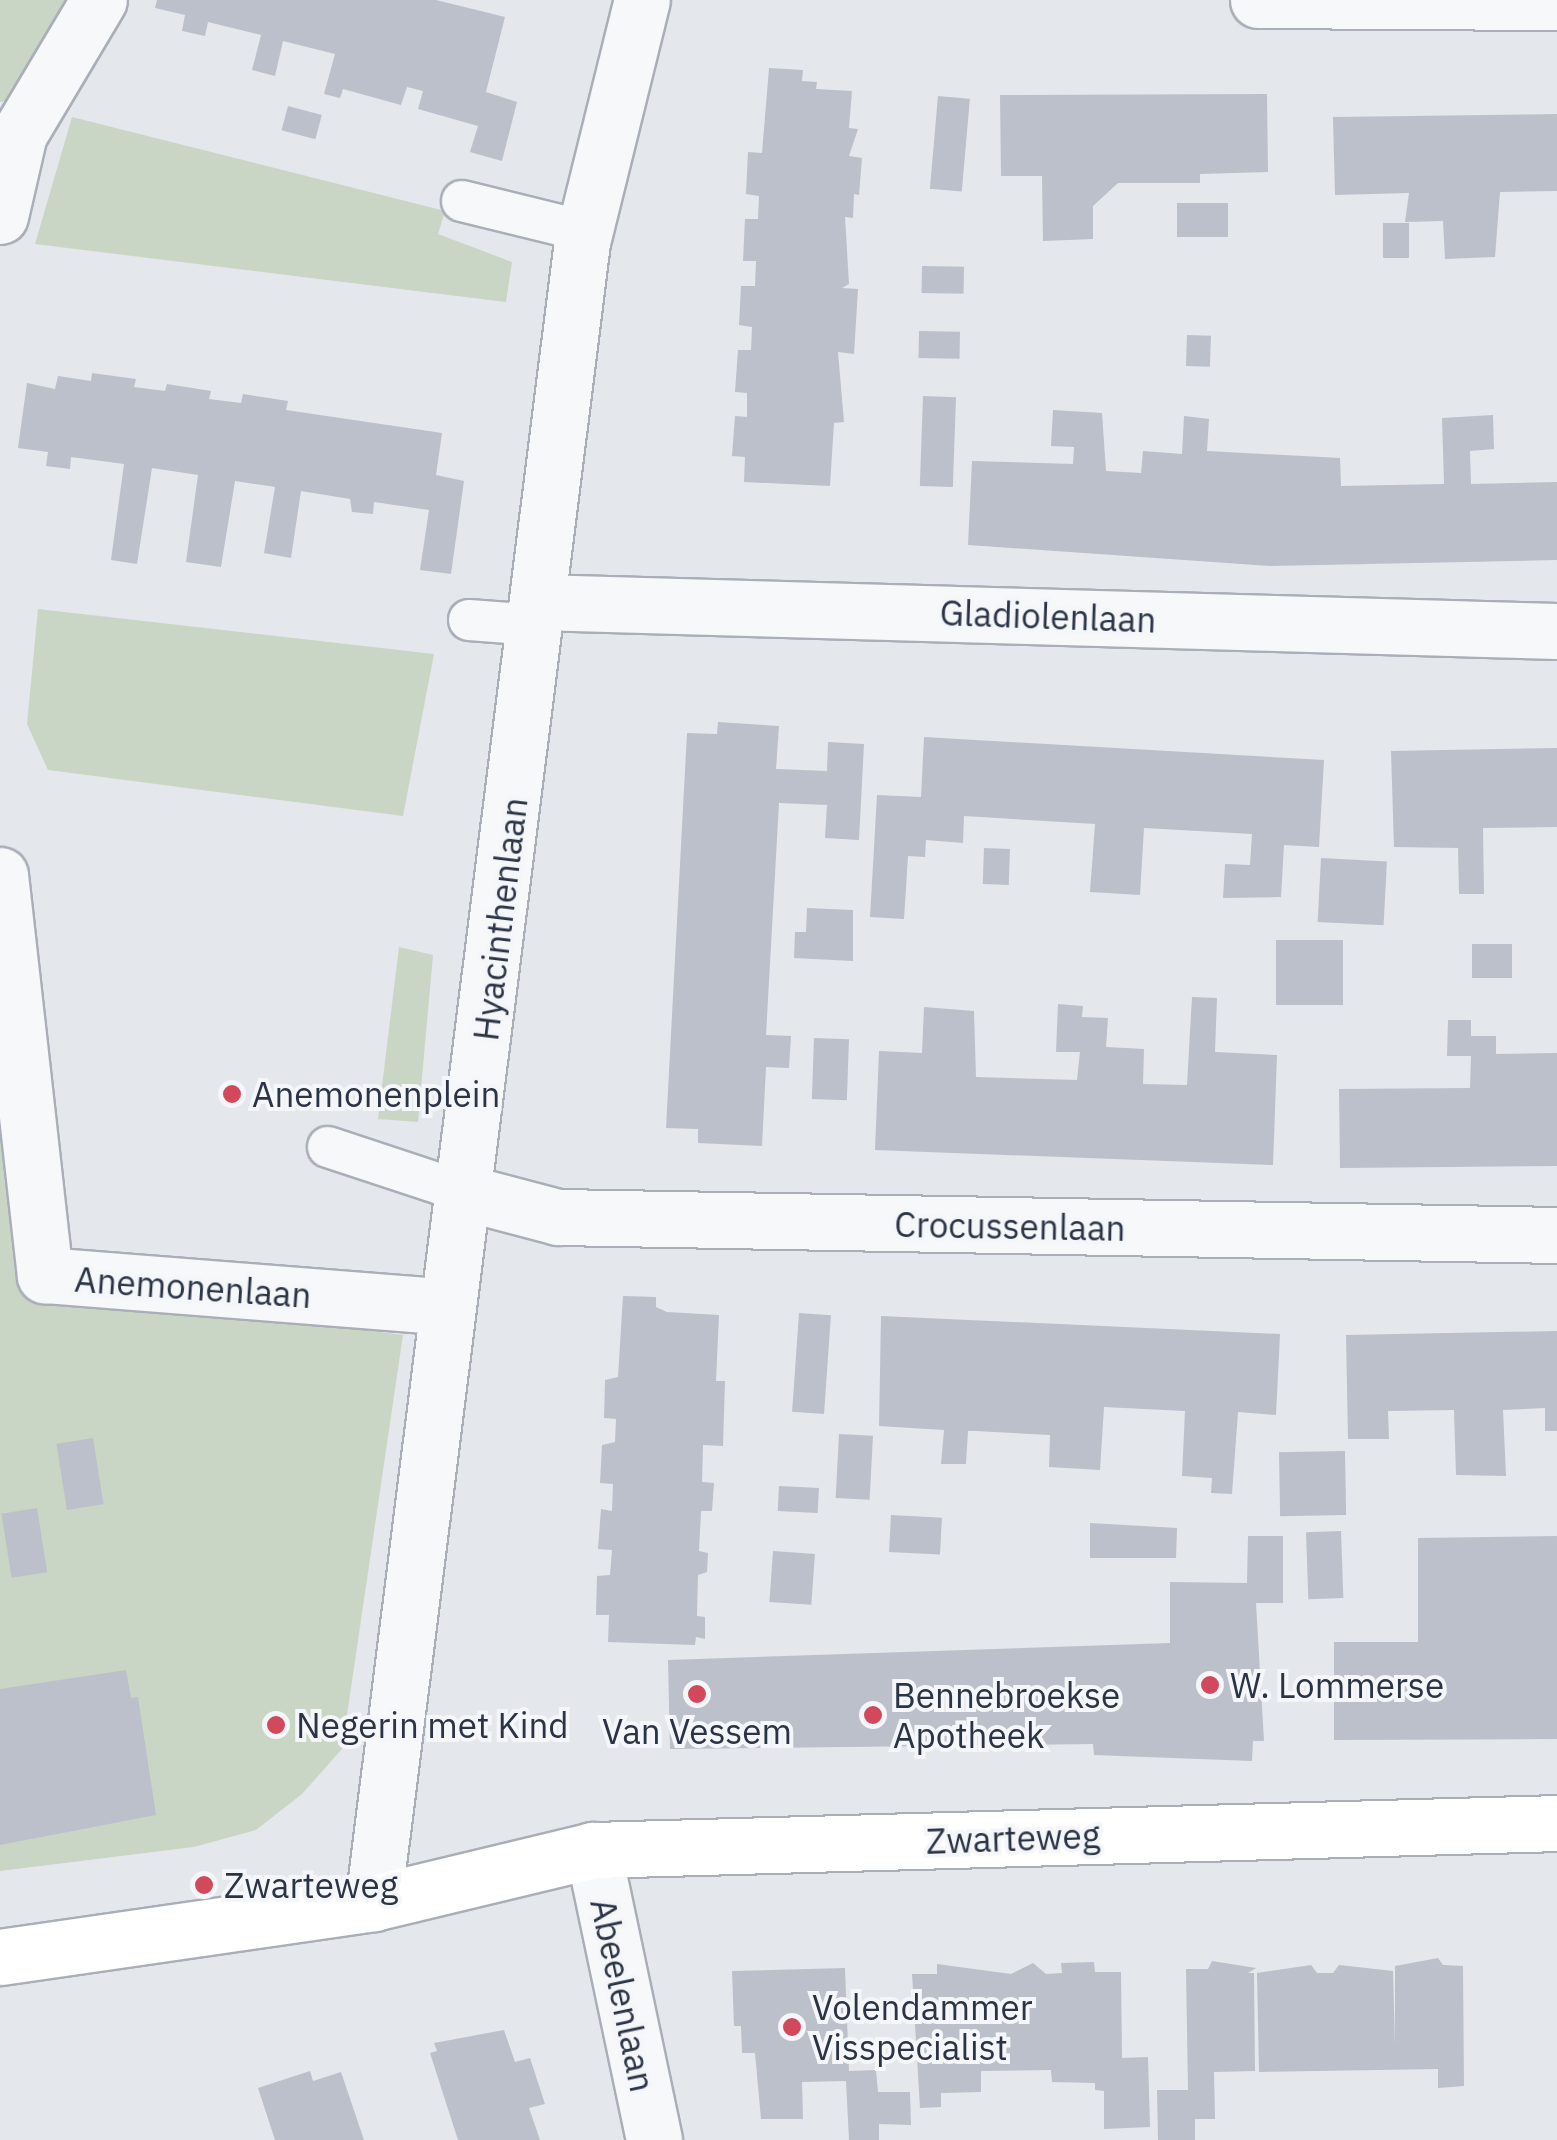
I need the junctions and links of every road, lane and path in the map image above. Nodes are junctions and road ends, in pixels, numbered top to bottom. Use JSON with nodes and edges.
{"nodes":[{"id":1,"x":99,"y":0,"type":"edge"},
{"id":2,"x":642,"y":0,"type":"edge"},
{"id":3,"x":1258,"y":0,"type":"edge"},
{"id":4,"x":1557,"y":2,"type":"edge"},
{"id":5,"x":462,"y":201,"type":"dead end"},
{"id":6,"x":0,"y":216,"type":"edge"},
{"id":7,"x":584,"y":231,"type":"junction"},
{"id":8,"x":537,"y":614,"type":"junction"},
{"id":9,"x":470,"y":620,"type":"dead end"},
{"id":10,"x":1557,"y":631,"type":"edge"},
{"id":11,"x":0,"y":874,"type":"edge"},
{"id":12,"x":328,"y":1147,"type":"dead end"},
{"id":13,"x":467,"y":1193,"type":"junction"},
{"id":14,"x":1557,"y":1236,"type":"edge"},
{"id":15,"x":444,"y":1306,"type":"junction"},
{"id":16,"x":1557,"y":1824,"type":"edge"},
{"id":17,"x":593,"y":1850,"type":"junction"},
{"id":18,"x":373,"y":1902,"type":"junction"},
{"id":19,"x":0,"y":1957,"type":"edge"},
{"id":20,"x":654,"y":2140,"type":"edge"}],
"edges":[{"from":1,"to":6,"type":"street"},
{"from":2,"to":7,"type":"street","name":"Hyacinthenlaan"},
{"from":3,"to":4,"type":"street"},
{"from":5,"to":7,"type":"lane"},
{"from":7,"to":8,"type":"street","name":"Hyacinthenlaan"},
{"from":8,"to":9,"type":"lane"},
{"from":8,"to":10,"type":"street","name":"Gladiolenlaan"},
{"from":8,"to":13,"type":"street","name":"Hyacinthenlaan"},
{"from":11,"to":15,"type":"street","name":"Anemonenlaan"},
{"from":12,"to":13,"type":"lane"},
{"from":13,"to":14,"type":"street","name":"Crocussenlaan"},
{"from":13,"to":15,"type":"street","name":"Hyacinthenlaan"},
{"from":15,"to":18,"type":"street","name":"Hyacinthenlaan"},
{"from":16,"to":17,"type":"main road","name":"Zwarteweg"},
{"from":17,"to":18,"type":"main road","name":"Zwarteweg"},
{"from":17,"to":20,"type":"street","name":"Abeelenlaan"},
{"from":18,"to":19,"type":"main road","name":"Zwarteweg"}]}
